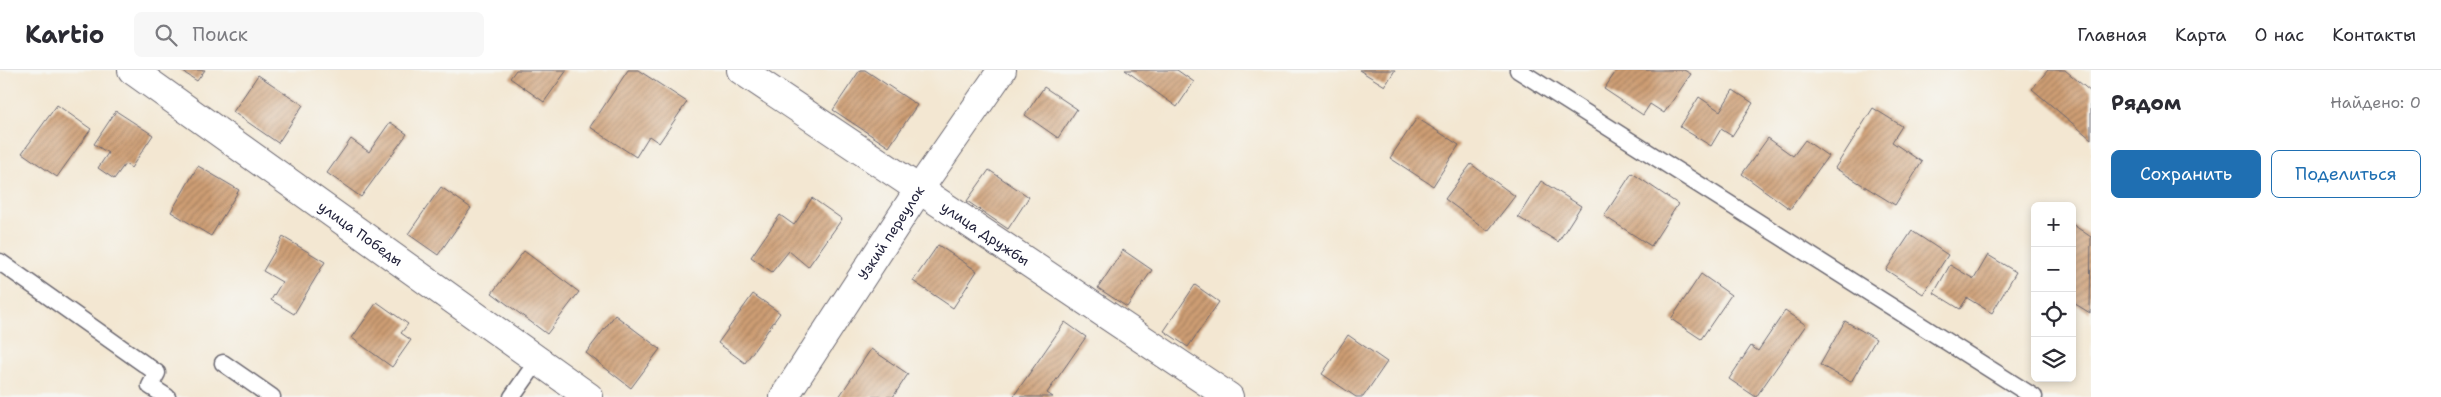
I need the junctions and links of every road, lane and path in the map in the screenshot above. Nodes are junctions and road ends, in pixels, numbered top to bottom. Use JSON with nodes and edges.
{"nodes":[{"id":1,"x":132,"y":70,"type":"edge"},
{"id":2,"x":741,"y":70,"type":"edge"},
{"id":3,"x":1002,"y":70,"type":"edge"},
{"id":4,"x":1518,"y":70,"type":"edge"},
{"id":5,"x":920,"y":188,"type":"junction"},
{"id":6,"x":0,"y":262,"type":"edge"},
{"id":7,"x":538,"y":360,"type":"junction"},
{"id":8,"x":223,"y":363,"type":"dead end"},
{"id":9,"x":167,"y":397,"type":"edge"},
{"id":10,"x":272,"y":397,"type":"edge"},
{"id":11,"x":512,"y":397,"type":"edge"},
{"id":12,"x":590,"y":397,"type":"edge"},
{"id":13,"x":784,"y":397,"type":"edge"},
{"id":14,"x":1229,"y":397,"type":"edge"},
{"id":15,"x":2034,"y":397,"type":"edge"}],
"edges":[{"from":1,"to":7,"type":"street","name":"улица Победы"},
{"from":2,"to":5,"type":"street","name":"улица Дружбы"},
{"from":3,"to":5,"type":"street","name":"Узкий переулок"},
{"from":4,"to":15,"type":"lane"},
{"from":5,"to":13,"type":"street","name":"Узкий переулок"},
{"from":5,"to":14,"type":"street","name":"улица Дружбы"},
{"from":6,"to":9,"type":"lane"},
{"from":7,"to":11,"type":"lane"},
{"from":7,"to":12,"type":"street","name":"улица Победы"},
{"from":8,"to":10,"type":"lane"}]}
